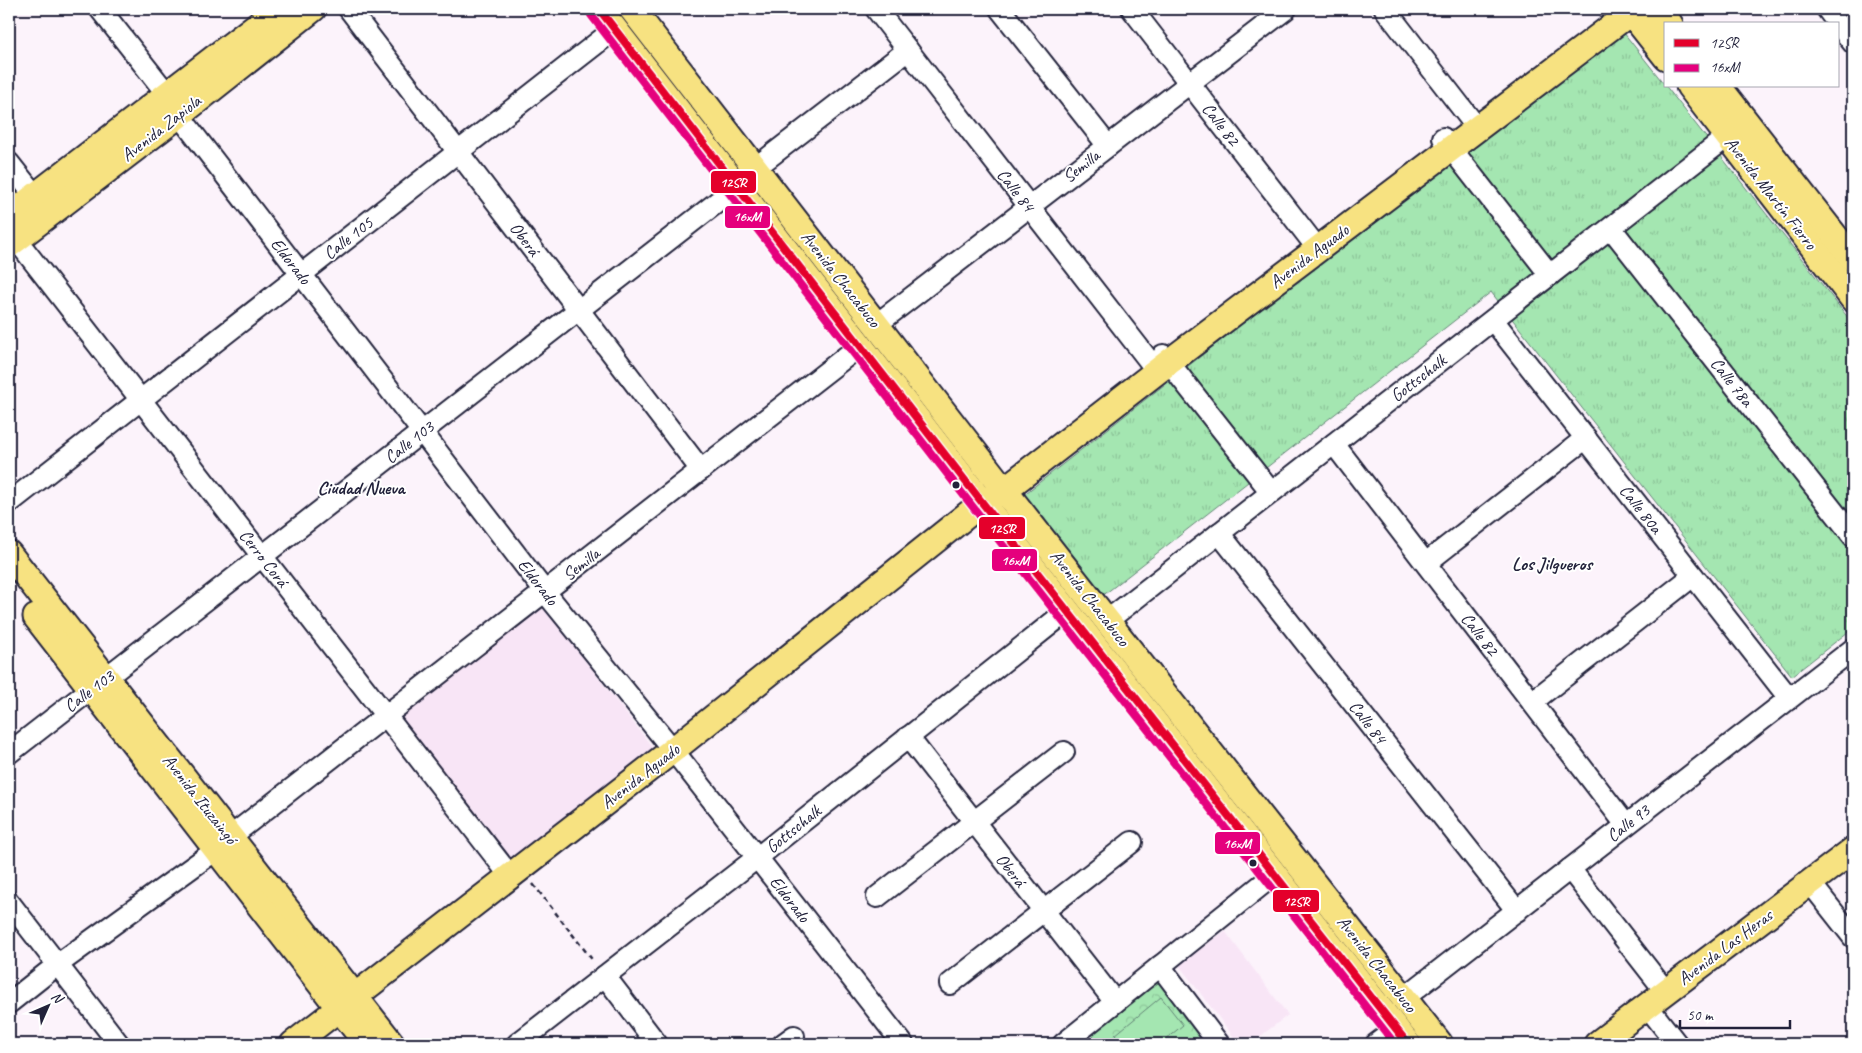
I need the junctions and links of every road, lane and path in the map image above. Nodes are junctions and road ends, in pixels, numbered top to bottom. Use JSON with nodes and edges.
{"nodes":[{"id":1,"x":100,"y":9,"type":"edge"},
{"id":2,"x":278,"y":9,"type":"edge"},
{"id":3,"x":313,"y":9,"type":"edge"},
{"id":4,"x":349,"y":9,"type":"edge"},
{"id":5,"x":599,"y":9,"type":"edge"},
{"id":6,"x":632,"y":9,"type":"edge"},
{"id":7,"x":876,"y":9,"type":"edge"},
{"id":8,"x":1000,"y":9,"type":"edge"},
{"id":9,"x":1132,"y":9,"type":"edge"},
{"id":10,"x":1286,"y":9,"type":"edge"},
{"id":11,"x":1385,"y":9,"type":"edge"},
{"id":12,"x":1658,"y":9,"type":"edge"},
{"id":13,"x":1826,"y":9,"type":"edge"},
{"id":14,"x":1625,"y":10,"type":"edge"},
{"id":15,"x":1668,"y":22,"type":"edge"},
{"id":16,"x":1836,"y":22,"type":"edge"},
{"id":17,"x":1840,"y":27,"type":"edge"},
{"id":18,"x":615,"y":29,"type":"junction"},
{"id":19,"x":1853,"y":43,"type":"edge"},
{"id":20,"x":908,"y":50,"type":"junction"},
{"id":21,"x":1664,"y":55,"type":"edge"},
{"id":22,"x":1190,"y":83,"type":"junction"},
{"id":23,"x":1691,"y":88,"type":"edge"},
{"id":24,"x":1720,"y":88,"type":"edge"},
{"id":25,"x":173,"y":104,"type":"junction"},
{"id":26,"x":1474,"y":124,"type":"junction"},
{"id":27,"x":1728,"y":136,"type":"junction"},
{"id":28,"x":1447,"y":143,"type":"junction"},
{"id":29,"x":1108,"y":146,"type":"junction"},
{"id":30,"x":458,"y":151,"type":"junction"},
{"id":31,"x":9,"y":163,"type":"edge"},
{"id":32,"x":755,"y":168,"type":"junction"},
{"id":33,"x":738,"y":186,"type":"junction"},
{"id":34,"x":35,"y":196,"type":"junction"},
{"id":35,"x":1029,"y":206,"type":"junction"},
{"id":36,"x":1611,"y":228,"type":"junction"},
{"id":37,"x":11,"y":234,"type":"edge"},
{"id":38,"x":1311,"y":240,"type":"junction"},
{"id":39,"x":1853,"y":259,"type":"edge"},
{"id":40,"x":302,"y":274,"type":"junction"},
{"id":41,"x":1550,"y":275,"type":"junction"},
{"id":42,"x":1853,"y":299,"type":"edge"},
{"id":43,"x":579,"y":309,"type":"junction"},
{"id":44,"x":1493,"y":320,"type":"junction"},
{"id":45,"x":877,"y":324,"type":"junction"},
{"id":46,"x":861,"y":345,"type":"junction"},
{"id":47,"x":1160,"y":363,"type":"junction"},
{"id":48,"x":141,"y":400,"type":"junction"},
{"id":49,"x":422,"y":431,"type":"junction"},
{"id":50,"x":1586,"y":438,"type":"junction"},
{"id":51,"x":1334,"y":444,"type":"junction"},
{"id":52,"x":701,"y":470,"type":"junction"},
{"id":53,"x":1001,"y":485,"type":"junction"},
{"id":54,"x":1271,"y":492,"type":"junction"},
{"id":55,"x":982,"y":502,"type":"junction"},
{"id":56,"x":9,"y":503,"type":"edge"},
{"id":57,"x":1219,"y":534,"type":"junction"},
{"id":58,"x":1853,"y":536,"type":"edge"},
{"id":59,"x":9,"y":554,"type":"edge"},
{"id":60,"x":262,"y":556,"type":"junction"},
{"id":61,"x":1426,"y":563,"type":"junction"},
{"id":62,"x":1693,"y":576,"type":"junction"},
{"id":63,"x":9,"y":581,"type":"edge"},
{"id":64,"x":546,"y":592,"type":"junction"},
{"id":65,"x":1067,"y":611,"type":"junction"},
{"id":66,"x":1108,"y":620,"type":"junction"},
{"id":67,"x":1853,"y":650,"type":"edge"},
{"id":68,"x":98,"y":683,"type":"junction"},
{"id":69,"x":1789,"y":698,"type":"junction"},
{"id":70,"x":1532,"y":702,"type":"junction"},
{"id":71,"x":386,"y":716,"type":"junction"},
{"id":72,"x":908,"y":738,"type":"junction"},
{"id":73,"x":673,"y":750,"type":"junction"},
{"id":74,"x":1064,"y":752,"type":"dead end"},
{"id":75,"x":9,"y":753,"type":"edge"},
{"id":76,"x":974,"y":822,"type":"junction"},
{"id":77,"x":1626,"y":825,"type":"junction"},
{"id":78,"x":1132,"y":842,"type":"dead end"},
{"id":79,"x":223,"y":844,"type":"junction"},
{"id":80,"x":1853,"y":850,"type":"edge"},
{"id":81,"x":758,"y":857,"type":"junction"},
{"id":82,"x":1853,"y":861,"type":"edge"},
{"id":83,"x":1570,"y":869,"type":"junction"},
{"id":84,"x":516,"y":873,"type":"junction"},
{"id":85,"x":1275,"y":874,"type":"junction"},
{"id":86,"x":1816,"y":890,"type":"junction"},
{"id":87,"x":877,"y":897,"type":"dead end"},
{"id":88,"x":9,"y":902,"type":"edge"},
{"id":89,"x":1517,"y":910,"type":"junction"},
{"id":90,"x":1043,"y":911,"type":"junction"},
{"id":91,"x":1853,"y":938,"type":"edge"},
{"id":92,"x":57,"y":965,"type":"junction"},
{"id":93,"x":1160,"y":966,"type":"junction"},
{"id":94,"x":605,"y":976,"type":"junction"},
{"id":95,"x":950,"y":984,"type":"dead end"},
{"id":96,"x":1404,"y":998,"type":"junction"},
{"id":97,"x":1115,"y":1002,"type":"junction"},
{"id":98,"x":1659,"y":1002,"type":"junction"},
{"id":99,"x":9,"y":1003,"type":"edge"},
{"id":100,"x":348,"y":1003,"type":"junction"},
{"id":101,"x":1402,"y":1036,"type":"edge"},
{"id":102,"x":1083,"y":1038,"type":"edge"},
{"id":103,"x":119,"y":1044,"type":"edge"},
{"id":104,"x":293,"y":1044,"type":"edge"},
{"id":105,"x":367,"y":1044,"type":"edge"},
{"id":106,"x":392,"y":1044,"type":"edge"},
{"id":107,"x":517,"y":1044,"type":"edge"},
{"id":108,"x":657,"y":1044,"type":"edge"},
{"id":109,"x":903,"y":1044,"type":"edge"},
{"id":110,"x":1063,"y":1044,"type":"edge"},
{"id":111,"x":1219,"y":1044,"type":"edge"},
{"id":112,"x":1376,"y":1044,"type":"edge"},
{"id":113,"x":1440,"y":1044,"type":"edge"},
{"id":114,"x":1597,"y":1044,"type":"edge"},
{"id":115,"x":1609,"y":1044,"type":"edge"},
{"id":116,"x":1677,"y":1044,"type":"edge"}],
"edges":[{"from":1,"to":25,"type":"street","name":"Eldorado"},
{"from":2,"to":25,"type":"main road","name":"Avenida Zapiola"},
{"from":3,"to":25,"type":"main road","name":"Avenida Zapiola"},
{"from":4,"to":30,"type":"street","name":"Oberá"},
{"from":5,"to":18,"type":"main road","name":"Avenida Chacabuco"},
{"from":6,"to":32,"type":"main road","name":"Avenida Chacabuco"},
{"from":7,"to":20,"type":"street","name":"Calle 84"},
{"from":8,"to":29,"type":"street"},
{"from":9,"to":22,"type":"street","name":"Calle 82"},
{"from":10,"to":22,"type":"street","name":"Semilla"},
{"from":11,"to":26,"type":"street"},
{"from":12,"to":15,"type":"main road"},
{"from":13,"to":16,"type":"street"},
{"from":14,"to":21,"type":"main road"},
{"from":14,"to":26,"type":"main road","name":"Avenida Aguado"},
{"from":17,"to":19,"type":"street"},
{"from":18,"to":30,"type":"street","name":"Calle 105"},
{"from":18,"to":33,"type":"main road","name":"Avenida Chacabuco"},
{"from":20,"to":32,"type":"street"},
{"from":20,"to":35,"type":"street","name":"Calle 84"},
{"from":22,"to":29,"type":"street","name":"Semilla"},
{"from":22,"to":38,"type":"street","name":"Calle 82"},
{"from":23,"to":27,"type":"main road","name":"Avenida Martín Fierro"},
{"from":24,"to":39,"type":"main road","name":"Avenida Martín Fierro"},
{"from":25,"to":34,"type":"main road","name":"Avenida Zapiola"},
{"from":25,"to":37,"type":"main road","name":"Avenida Zapiola"},
{"from":25,"to":40,"type":"street","name":"Eldorado"},
{"from":26,"to":28,"type":"main road","name":"Avenida Aguado"},
{"from":27,"to":36,"type":"street","name":"Gottschalk"},
{"from":27,"to":42,"type":"main road","name":"Avenida Martín Fierro"},
{"from":28,"to":38,"type":"main road","name":"Avenida Aguado"},
{"from":28,"to":41,"type":"street"},
{"from":28,"to":47,"type":"main road","name":"Avenida Aguado"},
{"from":29,"to":35,"type":"street","name":"Semilla"},
{"from":30,"to":40,"type":"street","name":"Calle 105"},
{"from":30,"to":43,"type":"street","name":"Oberá"},
{"from":31,"to":34,"type":"street"},
{"from":32,"to":45,"type":"main road","name":"Avenida Chacabuco"},
{"from":33,"to":43,"type":"street","name":"Calle 103"},
{"from":33,"to":46,"type":"main road","name":"Avenida Chacabuco"},
{"from":34,"to":37,"type":"main road","name":"Avenida Zapiola"},
{"from":35,"to":45,"type":"street","name":"Semilla"},
{"from":35,"to":47,"type":"street","name":"Calle 84"},
{"from":36,"to":41,"type":"street","name":"Gottschalk"},
{"from":36,"to":58,"type":"street","name":"Calle 78a"},
{"from":37,"to":48,"type":"street","name":"Cerro Corá"},
{"from":38,"to":47,"type":"main road","name":"Avenida Aguado"},
{"from":40,"to":48,"type":"street","name":"Calle 105"},
{"from":40,"to":49,"type":"street","name":"Eldorado"},
{"from":41,"to":44,"type":"street","name":"Gottschalk"},
{"from":43,"to":49,"type":"street","name":"Calle 103"},
{"from":43,"to":52,"type":"street","name":"Oberá"},
{"from":44,"to":50,"type":"street","name":"Calle 80a"},
{"from":44,"to":51,"type":"street","name":"Gottschalk"},
{"from":45,"to":53,"type":"main road","name":"Avenida Chacabuco"},
{"from":46,"to":52,"type":"street","name":"Semilla"},
{"from":46,"to":55,"type":"main road","name":"Avenida Chacabuco"},
{"from":47,"to":53,"type":"main road","name":"Avenida Aguado"},
{"from":47,"to":54,"type":"street"},
{"from":48,"to":56,"type":"street","name":"Calle 105"},
{"from":48,"to":60,"type":"street","name":"Cerro Corá"},
{"from":49,"to":60,"type":"street","name":"Calle 103"},
{"from":49,"to":64,"type":"street","name":"Eldorado"},
{"from":50,"to":61,"type":"street"},
{"from":50,"to":62,"type":"street","name":"Calle 80a"},
{"from":51,"to":54,"type":"street","name":"Gottschalk"},
{"from":51,"to":61,"type":"street","name":"Calle 82"},
{"from":52,"to":64,"type":"street","name":"Semilla"},
{"from":53,"to":55,"type":"main road","name":"Avenida Aguado"},
{"from":53,"to":66,"type":"main road","name":"Avenida Chacabuco"},
{"from":54,"to":57,"type":"street","name":"Gottschalk"},
{"from":55,"to":65,"type":"main road","name":"Avenida Chacabuco"},
{"from":55,"to":73,"type":"main road","name":"Avenida Aguado"},
{"from":57,"to":66,"type":"street","name":"Gottschalk"},
{"from":57,"to":89,"type":"street","name":"Calle 84"},
{"from":59,"to":68,"type":"main road","name":"Avenida Ituzaingó"},
{"from":60,"to":68,"type":"street","name":"Calle 103"},
{"from":60,"to":71,"type":"street","name":"Cerro Corá"},
{"from":61,"to":70,"type":"street","name":"Calle 82"},
{"from":62,"to":69,"type":"street","name":"Calle 80a"},
{"from":62,"to":70,"type":"street"},
{"from":63,"to":68,"type":"main road","name":"Avenida Ituzaingó"},
{"from":64,"to":71,"type":"street","name":"Semilla"},
{"from":64,"to":73,"type":"street","name":"Eldorado"},
{"from":65,"to":72,"type":"street","name":"Gottschalk"},
{"from":65,"to":85,"type":"main road","name":"Avenida Chacabuco"},
{"from":66,"to":96,"type":"main road","name":"Avenida Chacabuco"},
{"from":67,"to":69,"type":"street","name":"Calle 93"},
{"from":68,"to":75,"type":"street","name":"Calle 103"},
{"from":68,"to":79,"type":"main road","name":"Avenida Ituzaingó"},
{"from":69,"to":77,"type":"street","name":"Calle 93"},
{"from":70,"to":77,"type":"street","name":"Calle 82"},
{"from":71,"to":79,"type":"street","name":"Semilla"},
{"from":71,"to":84,"type":"street","name":"Cerro Corá"},
{"from":72,"to":76,"type":"street","name":"Oberá"},
{"from":72,"to":81,"type":"street","name":"Gottschalk"},
{"from":73,"to":81,"type":"street","name":"Eldorado"},
{"from":73,"to":84,"type":"main road","name":"Avenida Aguado"},
{"from":74,"to":76,"type":"street"},
{"from":76,"to":87,"type":"street"},
{"from":76,"to":90,"type":"street","name":"Oberá"},
{"from":77,"to":83,"type":"street","name":"Calle 93"},
{"from":78,"to":90,"type":"street"},
{"from":79,"to":92,"type":"street","name":"Semilla"},
{"from":79,"to":100,"type":"main road","name":"Avenida Ituzaingó"},
{"from":80,"to":98,"type":"main road","name":"Avenida Las Heras"},
{"from":81,"to":94,"type":"street","name":"Gottschalk"},
{"from":81,"to":109,"type":"street","name":"Eldorado"},
{"from":82,"to":86,"type":"main road","name":"Avenida Las Heras"},
{"from":83,"to":89,"type":"street","name":"Calle 93"},
{"from":83,"to":98,"type":"street"},
{"from":84,"to":94,"type":"path"},
{"from":84,"to":100,"type":"main road","name":"Avenida Aguado"},
{"from":85,"to":93,"type":"street"},
{"from":85,"to":101,"type":"main road","name":"Avenida Chacabuco"},
{"from":86,"to":91,"type":"street"},
{"from":86,"to":98,"type":"main road","name":"Avenida Las Heras"},
{"from":88,"to":92,"type":"street"},
{"from":89,"to":96,"type":"street","name":"Calle 93"},
{"from":90,"to":95,"type":"street"},
{"from":90,"to":97,"type":"street","name":"Oberá"},
{"from":92,"to":99,"type":"street","name":"Semilla"},
{"from":92,"to":103,"type":"street"},
{"from":93,"to":97,"type":"street"},
{"from":93,"to":111,"type":"street"},
{"from":94,"to":107,"type":"street","name":"Gottschalk"},
{"from":94,"to":108,"type":"street"},
{"from":96,"to":113,"type":"main road","name":"Avenida Chacabuco"},
{"from":97,"to":102,"type":"street"},
{"from":98,"to":114,"type":"main road","name":"Avenida Las Heras"},
{"from":98,"to":115,"type":"main road","name":"Avenida Las Heras"},
{"from":98,"to":116,"type":"street"},
{"from":100,"to":104,"type":"main road","name":"Avenida Aguado"},
{"from":100,"to":105,"type":"main road","name":"Avenida Ituzaingó"},
{"from":100,"to":106,"type":"main road","name":"Avenida Ituzaingó"},
{"from":101,"to":112,"type":"street"},
{"from":102,"to":110,"type":"street"}]}
